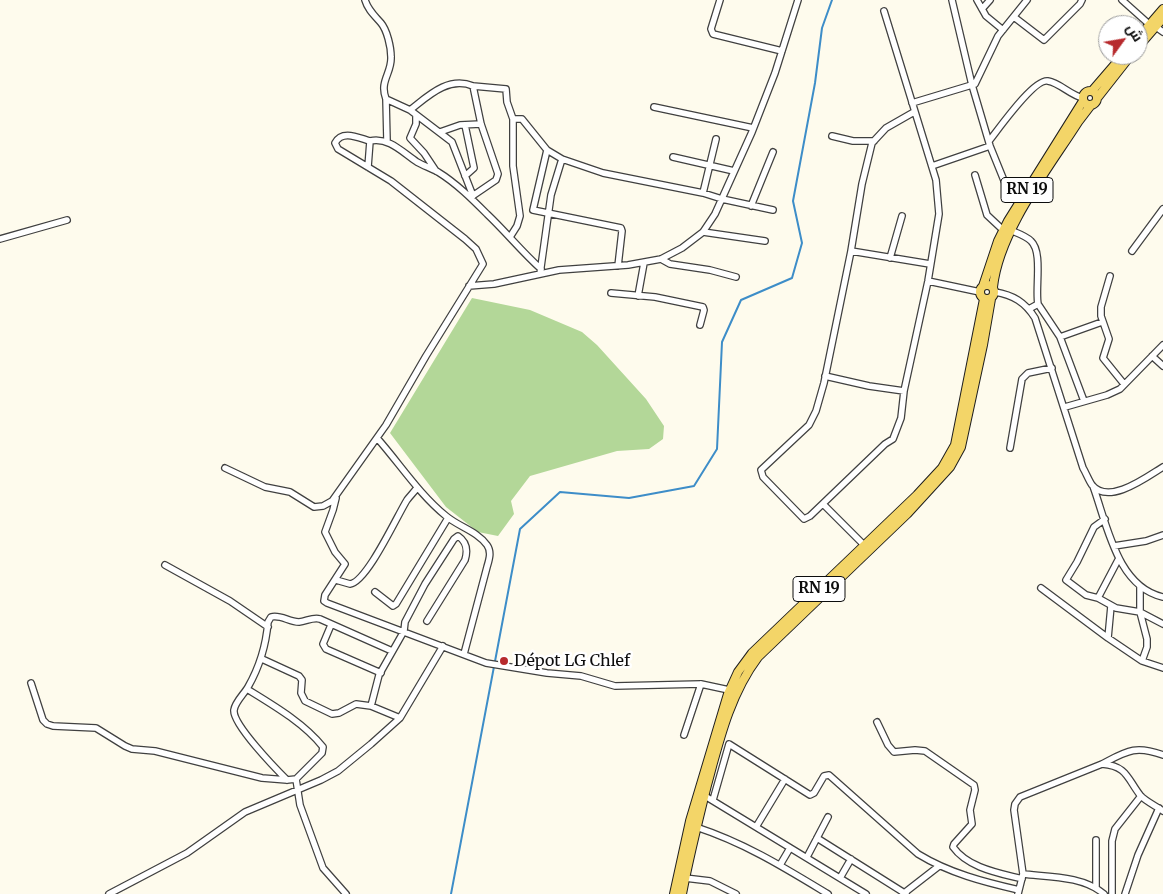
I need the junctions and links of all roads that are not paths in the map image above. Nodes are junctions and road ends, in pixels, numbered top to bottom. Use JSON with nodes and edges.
{"nodes":[{"id":1,"x":365,"y":0,"type":"edge"},
{"id":2,"x":720,"y":0,"type":"edge"},
{"id":3,"x":798,"y":0,"type":"edge"},
{"id":4,"x":952,"y":0,"type":"edge"},
{"id":5,"x":977,"y":0,"type":"edge"},
{"id":6,"x":990,"y":0,"type":"edge"},
{"id":7,"x":1027,"y":0,"type":"edge"},
{"id":8,"x":1082,"y":0,"type":"edge"},
{"id":9,"x":1122,"y":0,"type":"edge"},
{"id":10,"x":982,"y":9,"type":"junction"},
{"id":11,"x":1163,"y":9,"type":"edge"},
{"id":12,"x":884,"y":11,"type":"dead end"},
{"id":13,"x":1014,"y":17,"type":"junction"},
{"id":14,"x":1163,"y":18,"type":"edge"},
{"id":15,"x":1153,"y":26,"type":"junction"},
{"id":16,"x":1004,"y":30,"type":"junction"},
{"id":17,"x":1148,"y":30,"type":"edge"},
{"id":18,"x":1163,"y":32,"type":"edge"},
{"id":19,"x":1148,"y":33,"type":"edge"},
{"id":20,"x":782,"y":51,"type":"junction"},
{"id":21,"x":1116,"y":65,"type":"edge"},
{"id":22,"x":1122,"y":65,"type":"edge"},
{"id":23,"x":972,"y":85,"type":"junction"},
{"id":24,"x":473,"y":86,"type":"junction"},
{"id":25,"x":1095,"y":94,"type":"junction"},
{"id":26,"x":386,"y":99,"type":"junction"},
{"id":27,"x":1083,"y":99,"type":"junction"},
{"id":28,"x":912,"y":103,"type":"junction"},
{"id":29,"x":1091,"y":105,"type":"junction"},
{"id":30,"x":654,"y":107,"type":"dead end"},
{"id":31,"x":410,"y":110,"type":"junction"},
{"id":32,"x":914,"y":112,"type":"junction"},
{"id":33,"x":416,"y":116,"type":"junction"},
{"id":34,"x":513,"y":118,"type":"junction"},
{"id":35,"x":481,"y":124,"type":"junction"},
{"id":36,"x":465,"y":125,"type":"junction"},
{"id":37,"x":753,"y":128,"type":"junction"},
{"id":38,"x":440,"y":132,"type":"junction"},
{"id":39,"x":832,"y":136,"type":"dead end"},
{"id":40,"x":716,"y":139,"type":"dead end"},
{"id":41,"x":370,"y":141,"type":"junction"},
{"id":42,"x":387,"y":141,"type":"junction"},
{"id":43,"x":874,"y":141,"type":"junction"},
{"id":44,"x":989,"y":143,"type":"junction"},
{"id":45,"x":547,"y":150,"type":"junction"},
{"id":46,"x":773,"y":152,"type":"dead end"},
{"id":47,"x":673,"y":157,"type":"dead end"},
{"id":48,"x":562,"y":159,"type":"junction"},
{"id":49,"x":710,"y":166,"type":"junction"},
{"id":50,"x":932,"y":166,"type":"junction"},
{"id":51,"x":368,"y":167,"type":"junction"},
{"id":52,"x":734,"y":170,"type":"junction"},
{"id":53,"x":436,"y":171,"type":"junction"},
{"id":54,"x":975,"y":175,"type":"dead end"},
{"id":55,"x":464,"y":176,"type":"junction"},
{"id":56,"x":703,"y":194,"type":"junction"},
{"id":57,"x":471,"y":197,"type":"junction"},
{"id":58,"x":722,"y":199,"type":"junction"},
{"id":59,"x":1019,"y":203,"type":"junction"},
{"id":60,"x":751,"y":206,"type":"junction"},
{"id":61,"x":1163,"y":209,"type":"edge"},
{"id":62,"x":773,"y":210,"type":"dead end"},
{"id":63,"x":549,"y":213,"type":"junction"},
{"id":64,"x":902,"y":216,"type":"dead end"},
{"id":65,"x":67,"y":220,"type":"dead end"},
{"id":66,"x":1007,"y":230,"type":"junction"},
{"id":67,"x":703,"y":232,"type":"junction"},
{"id":68,"x":510,"y":237,"type":"junction"},
{"id":69,"x":0,"y":239,"type":"edge"},
{"id":70,"x":765,"y":241,"type":"dead end"},
{"id":71,"x":851,"y":251,"type":"junction"},
{"id":72,"x":1132,"y":251,"type":"dead end"},
{"id":73,"x":890,"y":258,"type":"junction"},
{"id":74,"x":662,"y":259,"type":"junction"},
{"id":75,"x":644,"y":263,"type":"junction"},
{"id":76,"x":930,"y":264,"type":"junction"},
{"id":77,"x":618,"y":266,"type":"junction"},
{"id":78,"x":541,"y":271,"type":"junction"},
{"id":79,"x":1110,"y":276,"type":"dead end"},
{"id":80,"x":736,"y":277,"type":"dead end"},
{"id":81,"x":928,"y":281,"type":"junction"},
{"id":82,"x":469,"y":286,"type":"junction"},
{"id":83,"x":987,"y":292,"type":"junction"},
{"id":84,"x":611,"y":293,"type":"dead end"},
{"id":85,"x":638,"y":296,"type":"junction"},
{"id":86,"x":1038,"y":304,"type":"junction"},
{"id":87,"x":1030,"y":309,"type":"junction"},
{"id":88,"x":1102,"y":322,"type":"junction"},
{"id":89,"x":700,"y":325,"type":"dead end"},
{"id":90,"x":1060,"y":336,"type":"junction"},
{"id":91,"x":1163,"y":344,"type":"edge"},
{"id":92,"x":1152,"y":356,"type":"junction"},
{"id":93,"x":1163,"y":366,"type":"edge"},
{"id":94,"x":1052,"y":368,"type":"junction"},
{"id":95,"x":825,"y":376,"type":"junction"},
{"id":96,"x":1124,"y":384,"type":"junction"},
{"id":97,"x":904,"y":391,"type":"junction"},
{"id":98,"x":1084,"y":401,"type":"junction"},
{"id":99,"x":1065,"y":408,"type":"junction"},
{"id":100,"x":377,"y":438,"type":"junction"},
{"id":101,"x":1010,"y":448,"type":"dead end"},
{"id":102,"x":1163,"y":467,"type":"edge"},
{"id":103,"x":225,"y":468,"type":"dead end"},
{"id":104,"x":1092,"y":485,"type":"junction"},
{"id":105,"x":417,"y":488,"type":"junction"},
{"id":106,"x":336,"y":497,"type":"junction"},
{"id":107,"x":823,"y":504,"type":"junction"},
{"id":108,"x":448,"y":518,"type":"junction"},
{"id":109,"x":1104,"y":519,"type":"junction"},
{"id":110,"x":1163,"y":535,"type":"edge"},
{"id":111,"x":1114,"y":546,"type":"junction"},
{"id":112,"x":866,"y":548,"type":"junction"},
{"id":113,"x":1118,"y":560,"type":"junction"},
{"id":114,"x":165,"y":565,"type":"dead end"},
{"id":115,"x":336,"y":580,"type":"junction"},
{"id":116,"x":1140,"y":586,"type":"junction"},
{"id":117,"x":1042,"y":588,"type":"dead end"},
{"id":118,"x":375,"y":592,"type":"dead end"},
{"id":119,"x":1163,"y":597,"type":"edge"},
{"id":120,"x":1098,"y":598,"type":"junction"},
{"id":121,"x":1111,"y":606,"type":"junction"},
{"id":122,"x":1140,"y":612,"type":"junction"},
{"id":123,"x":427,"y":621,"type":"dead end"},
{"id":124,"x":1163,"y":624,"type":"edge"},
{"id":125,"x":331,"y":625,"type":"junction"},
{"id":126,"x":268,"y":627,"type":"junction"},
{"id":127,"x":404,"y":631,"type":"junction"},
{"id":128,"x":1108,"y":638,"type":"junction"},
{"id":129,"x":443,"y":646,"type":"junction"},
{"id":130,"x":392,"y":651,"type":"junction"},
{"id":131,"x":464,"y":654,"type":"junction"},
{"id":132,"x":262,"y":659,"type":"junction"},
{"id":133,"x":1142,"y":661,"type":"junction"},
{"id":134,"x":1163,"y":668,"type":"edge"},
{"id":135,"x":381,"y":673,"type":"junction"},
{"id":136,"x":31,"y":683,"type":"dead end"},
{"id":137,"x":701,"y":684,"type":"junction"},
{"id":138,"x":247,"y":689,"type":"junction"},
{"id":139,"x":730,"y":694,"type":"junction"},
{"id":140,"x":371,"y":706,"type":"junction"},
{"id":141,"x":400,"y":718,"type":"junction"},
{"id":142,"x":877,"y":722,"type":"dead end"},
{"id":143,"x":684,"y":735,"type":"dead end"},
{"id":144,"x":1163,"y":755,"type":"edge"},
{"id":145,"x":1102,"y":764,"type":"junction"},
{"id":146,"x":296,"y":779,"type":"junction"},
{"id":147,"x":785,"y":779,"type":"junction"},
{"id":148,"x":287,"y":780,"type":"junction"},
{"id":149,"x":297,"y":789,"type":"junction"},
{"id":150,"x":704,"y":796,"type":"junction"},
{"id":151,"x":1141,"y":796,"type":"junction"},
{"id":152,"x":713,"y":800,"type":"junction"},
{"id":153,"x":1161,"y":810,"type":"edge"},
{"id":154,"x":828,"y":818,"type":"dead end"},
{"id":155,"x":693,"y":827,"type":"junction"},
{"id":156,"x":756,"y":827,"type":"junction"},
{"id":157,"x":817,"y":838,"type":"junction"},
{"id":158,"x":1096,"y":840,"type":"dead end"},
{"id":159,"x":790,"y":848,"type":"junction"},
{"id":160,"x":806,"y":857,"type":"junction"},
{"id":161,"x":851,"y":859,"type":"junction"},
{"id":162,"x":780,"y":865,"type":"junction"},
{"id":163,"x":938,"y":866,"type":"junction"},
{"id":164,"x":1023,"y":876,"type":"junction"},
{"id":165,"x":685,"y":878,"type":"junction"},
{"id":166,"x":840,"y":878,"type":"junction"},
{"id":167,"x":1096,"y":887,"type":"junction"},
{"id":168,"x":1018,"y":892,"type":"edge"},
{"id":169,"x":109,"y":894,"type":"edge"},
{"id":170,"x":346,"y":894,"type":"edge"},
{"id":171,"x":674,"y":894,"type":"edge"},
{"id":172,"x":682,"y":894,"type":"edge"},
{"id":173,"x":736,"y":894,"type":"edge"},
{"id":174,"x":828,"y":894,"type":"edge"},
{"id":175,"x":866,"y":894,"type":"edge"},
{"id":176,"x":904,"y":894,"type":"edge"},
{"id":177,"x":1104,"y":894,"type":"edge"},
{"id":178,"x":1112,"y":894,"type":"edge"},
{"id":179,"x":1125,"y":894,"type":"edge"}],
"edges":[{"from":1,"to":26,"type":"street"},
{"from":2,"to":20,"type":"street"},
{"from":3,"to":20,"type":"street"},
{"from":4,"to":23,"type":"street"},
{"from":5,"to":10,"type":"street"},
{"from":6,"to":10,"type":"street"},
{"from":7,"to":13,"type":"street"},
{"from":8,"to":13,"type":"street"},
{"from":9,"to":15,"type":"street"},
{"from":10,"to":16,"type":"street"},
{"from":11,"to":15,"type":"main road"},
{"from":12,"to":28,"type":"street"},
{"from":13,"to":16,"type":"street"},
{"from":14,"to":15,"type":"main road"},
{"from":15,"to":17,"type":"main road"},
{"from":15,"to":18,"type":"street"},
{"from":15,"to":19,"type":"main road"},
{"from":16,"to":23,"type":"street"},
{"from":20,"to":37,"type":"street"},
{"from":21,"to":25,"type":"main road"},
{"from":22,"to":25,"type":"main road"},
{"from":23,"to":28,"type":"street"},
{"from":23,"to":44,"type":"street"},
{"from":24,"to":31,"type":"street"},
{"from":24,"to":34,"type":"street"},
{"from":24,"to":35,"type":"street"},
{"from":25,"to":27,"type":"main road"},
{"from":25,"to":29,"type":"main road"},
{"from":26,"to":31,"type":"street"},
{"from":26,"to":42,"type":"street"},
{"from":27,"to":29,"type":"main road"},
{"from":27,"to":44,"type":"street"},
{"from":27,"to":59,"type":"main road","number":"RN 19"},
{"from":28,"to":32,"type":"street"},
{"from":29,"to":66,"type":"main road","number":"RN 19"},
{"from":30,"to":37,"type":"street"},
{"from":31,"to":33,"type":"street"},
{"from":32,"to":43,"type":"street"},
{"from":32,"to":50,"type":"street"},
{"from":33,"to":38,"type":"street"},
{"from":33,"to":53,"type":"street"},
{"from":34,"to":45,"type":"street"},
{"from":34,"to":68,"type":"street"},
{"from":35,"to":36,"type":"street"},
{"from":35,"to":57,"type":"street"},
{"from":36,"to":38,"type":"street"},
{"from":36,"to":55,"type":"street"},
{"from":37,"to":52,"type":"street"},
{"from":38,"to":55,"type":"street"},
{"from":39,"to":43,"type":"street"},
{"from":40,"to":49,"type":"street"},
{"from":41,"to":42,"type":"street"},
{"from":41,"to":51,"type":"street"},
{"from":41,"to":51,"type":"street"},
{"from":42,"to":53,"type":"street"},
{"from":43,"to":71,"type":"street"},
{"from":44,"to":50,"type":"street"},
{"from":44,"to":59,"type":"street"},
{"from":45,"to":48,"type":"street"},
{"from":45,"to":63,"type":"street"},
{"from":46,"to":60,"type":"street"},
{"from":47,"to":49,"type":"street"},
{"from":48,"to":56,"type":"street"},
{"from":48,"to":63,"type":"street"},
{"from":49,"to":52,"type":"street"},
{"from":49,"to":56,"type":"street"},
{"from":50,"to":76,"type":"street"},
{"from":51,"to":82,"type":"street"},
{"from":52,"to":58,"type":"street"},
{"from":53,"to":57,"type":"street"},
{"from":54,"to":66,"type":"street"},
{"from":55,"to":57,"type":"street"},
{"from":56,"to":58,"type":"street"},
{"from":57,"to":68,"type":"street"},
{"from":58,"to":60,"type":"street"},
{"from":58,"to":67,"type":"street"},
{"from":59,"to":66,"type":"main road","number":"RN 19"},
{"from":60,"to":62,"type":"street"},
{"from":61,"to":72,"type":"street"},
{"from":63,"to":77,"type":"street"},
{"from":63,"to":78,"type":"street"},
{"from":64,"to":73,"type":"street"},
{"from":65,"to":69,"type":"street"},
{"from":66,"to":83,"type":"main road","number":"RN 19"},
{"from":66,"to":86,"type":"street"},
{"from":67,"to":70,"type":"street"},
{"from":67,"to":74,"type":"street"},
{"from":68,"to":78,"type":"street"},
{"from":71,"to":73,"type":"street"},
{"from":71,"to":95,"type":"street"},
{"from":73,"to":76,"type":"street"},
{"from":74,"to":75,"type":"street"},
{"from":74,"to":80,"type":"street"},
{"from":75,"to":77,"type":"street"},
{"from":75,"to":85,"type":"street"},
{"from":76,"to":81,"type":"street"},
{"from":77,"to":78,"type":"street"},
{"from":78,"to":82,"type":"street"},
{"from":79,"to":88,"type":"street"},
{"from":81,"to":83,"type":"street"},
{"from":81,"to":97,"type":"street"},
{"from":82,"to":100,"type":"street"},
{"from":83,"to":87,"type":"street"},
{"from":83,"to":112,"type":"main road","number":"RN 19"},
{"from":84,"to":85,"type":"street"},
{"from":85,"to":89,"type":"street"},
{"from":86,"to":87,"type":"street"},
{"from":86,"to":90,"type":"street"},
{"from":87,"to":94,"type":"street"},
{"from":88,"to":90,"type":"street"},
{"from":88,"to":96,"type":"street"},
{"from":90,"to":98,"type":"street"},
{"from":91,"to":92,"type":"street"},
{"from":92,"to":93,"type":"street"},
{"from":92,"to":96,"type":"street"},
{"from":94,"to":99,"type":"street"},
{"from":94,"to":101,"type":"street"},
{"from":95,"to":97,"type":"street"},
{"from":95,"to":107,"type":"street"},
{"from":96,"to":98,"type":"street"},
{"from":97,"to":107,"type":"street"},
{"from":98,"to":99,"type":"street"},
{"from":99,"to":104,"type":"street"},
{"from":100,"to":105,"type":"street"},
{"from":100,"to":106,"type":"street"},
{"from":102,"to":104,"type":"street"},
{"from":103,"to":106,"type":"street"},
{"from":104,"to":109,"type":"street"},
{"from":105,"to":108,"type":"street"},
{"from":105,"to":115,"type":"street"},
{"from":106,"to":115,"type":"street"},
{"from":107,"to":112,"type":"street"},
{"from":108,"to":118,"type":"street"},
{"from":108,"to":131,"type":"street"},
{"from":109,"to":111,"type":"street"},
{"from":109,"to":120,"type":"street"},
{"from":110,"to":111,"type":"street"},
{"from":111,"to":113,"type":"street"},
{"from":112,"to":139,"type":"main road","number":"RN 19"},
{"from":113,"to":116,"type":"street"},
{"from":113,"to":120,"type":"street"},
{"from":114,"to":126,"type":"street"},
{"from":115,"to":127,"type":"street"},
{"from":116,"to":119,"type":"street"},
{"from":116,"to":122,"type":"street"},
{"from":117,"to":128,"type":"street"},
{"from":120,"to":121,"type":"street"},
{"from":121,"to":122,"type":"street"},
{"from":121,"to":128,"type":"street"},
{"from":122,"to":124,"type":"street"},
{"from":122,"to":133,"type":"street"},
{"from":123,"to":127,"type":"street"},
{"from":125,"to":126,"type":"street"},
{"from":125,"to":130,"type":"street"},
{"from":125,"to":135,"type":"street"},
{"from":126,"to":132,"type":"street"},
{"from":127,"to":129,"type":"street"},
{"from":127,"to":130,"type":"street"},
{"from":128,"to":133,"type":"street"},
{"from":129,"to":131,"type":"street"},
{"from":129,"to":141,"type":"street"},
{"from":130,"to":135,"type":"street"},
{"from":131,"to":137,"type":"street"},
{"from":132,"to":138,"type":"street"},
{"from":132,"to":140,"type":"street"},
{"from":133,"to":134,"type":"street"},
{"from":135,"to":140,"type":"street"},
{"from":136,"to":148,"type":"street"},
{"from":137,"to":139,"type":"street"},
{"from":137,"to":143,"type":"street"},
{"from":138,"to":146,"type":"street"},
{"from":138,"to":148,"type":"street"},
{"from":139,"to":150,"type":"main road","number":"RN 19"},
{"from":139,"to":155,"type":"main road","number":"RN 19"},
{"from":140,"to":141,"type":"street"},
{"from":141,"to":149,"type":"street"},
{"from":142,"to":164,"type":"street"},
{"from":144,"to":145,"type":"street"},
{"from":145,"to":151,"type":"street"},
{"from":145,"to":164,"type":"street"},
{"from":146,"to":148,"type":"street"},
{"from":146,"to":149,"type":"street"},
{"from":147,"to":152,"type":"street"},
{"from":147,"to":156,"type":"street"},
{"from":147,"to":163,"type":"street"},
{"from":149,"to":169,"type":"street"},
{"from":149,"to":170,"type":"street"},
{"from":150,"to":152,"type":"street"},
{"from":150,"to":155,"type":"main road","number":"RN 19"},
{"from":151,"to":153,"type":"street"},
{"from":151,"to":178,"type":"street"},
{"from":152,"to":156,"type":"street"},
{"from":153,"to":179,"type":"street"},
{"from":154,"to":157,"type":"street"},
{"from":155,"to":162,"type":"street"},
{"from":155,"to":165,"type":"main road","number":"RN 19"},
{"from":155,"to":171,"type":"main road","number":"RN 19"},
{"from":156,"to":159,"type":"street"},
{"from":157,"to":160,"type":"street"},
{"from":157,"to":161,"type":"street"},
{"from":158,"to":167,"type":"street"},
{"from":159,"to":160,"type":"street"},
{"from":159,"to":162,"type":"street"},
{"from":160,"to":166,"type":"street"},
{"from":161,"to":166,"type":"street"},
{"from":161,"to":176,"type":"street"},
{"from":162,"to":174,"type":"street"},
{"from":163,"to":168,"type":"street"},
{"from":163,"to":176,"type":"street"},
{"from":164,"to":167,"type":"street"},
{"from":164,"to":168,"type":"street"},
{"from":165,"to":172,"type":"main road","number":"RN 19"},
{"from":165,"to":173,"type":"street"},
{"from":166,"to":175,"type":"street"},
{"from":167,"to":177,"type":"street"}]}
